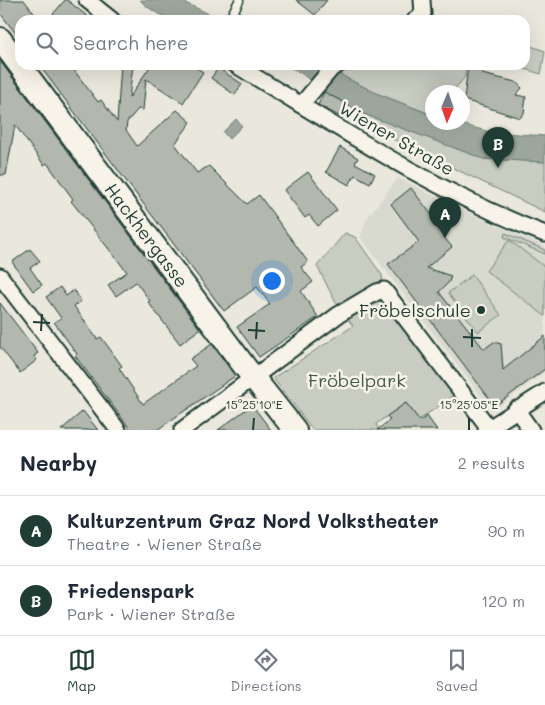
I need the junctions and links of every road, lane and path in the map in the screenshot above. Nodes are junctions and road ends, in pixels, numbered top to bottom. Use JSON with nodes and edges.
{"nodes":[{"id":1,"x":87,"y":0,"type":"edge"},
{"id":2,"x":422,"y":0,"type":"edge"},
{"id":3,"x":239,"y":1,"type":"edge"},
{"id":4,"x":106,"y":15,"type":"edge"},
{"id":5,"x":231,"y":15,"type":"edge"},
{"id":6,"x":422,"y":15,"type":"edge"},
{"id":7,"x":0,"y":39,"type":"edge"},
{"id":8,"x":15,"y":59,"type":"edge"},
{"id":9,"x":23,"y":70,"type":"edge"},
{"id":10,"x":244,"y":70,"type":"edge"},
{"id":11,"x":331,"y":70,"type":"edge"},
{"id":12,"x":301,"y":104,"type":"junction"},
{"id":13,"x":545,"y":234,"type":"edge"},
{"id":14,"x":0,"y":276,"type":"edge"},
{"id":15,"x":254,"y":378,"type":"junction"},
{"id":16,"x":545,"y":392,"type":"edge"},
{"id":17,"x":516,"y":409,"type":"junction"},
{"id":18,"x":488,"y":429,"type":"edge"},
{"id":19,"x":118,"y":430,"type":"edge"},
{"id":20,"x":182,"y":430,"type":"edge"},
{"id":21,"x":294,"y":430,"type":"edge"},
{"id":22,"x":531,"y":430,"type":"edge"}],
"edges":[{"from":1,"to":4,"type":"street"},
{"from":2,"to":6,"type":"street"},
{"from":3,"to":5,"type":"lane"},
{"from":7,"to":8,"type":"main road","name":"Hackhergasse"},
{"from":9,"to":15,"type":"main road","name":"Hackhergasse"},
{"from":10,"to":12,"type":"street","name":"Wiener Straße"},
{"from":11,"to":12,"type":"street"},
{"from":12,"to":13,"type":"street","name":"Wiener Straße"},
{"from":14,"to":19,"type":"street"},
{"from":15,"to":18,"type":"street"},
{"from":15,"to":20,"type":"street"},
{"from":15,"to":21,"type":"main road","name":"Hackhergasse"},
{"from":16,"to":17,"type":"street"},
{"from":17,"to":18,"type":"street"},
{"from":17,"to":22,"type":"street"}]}
